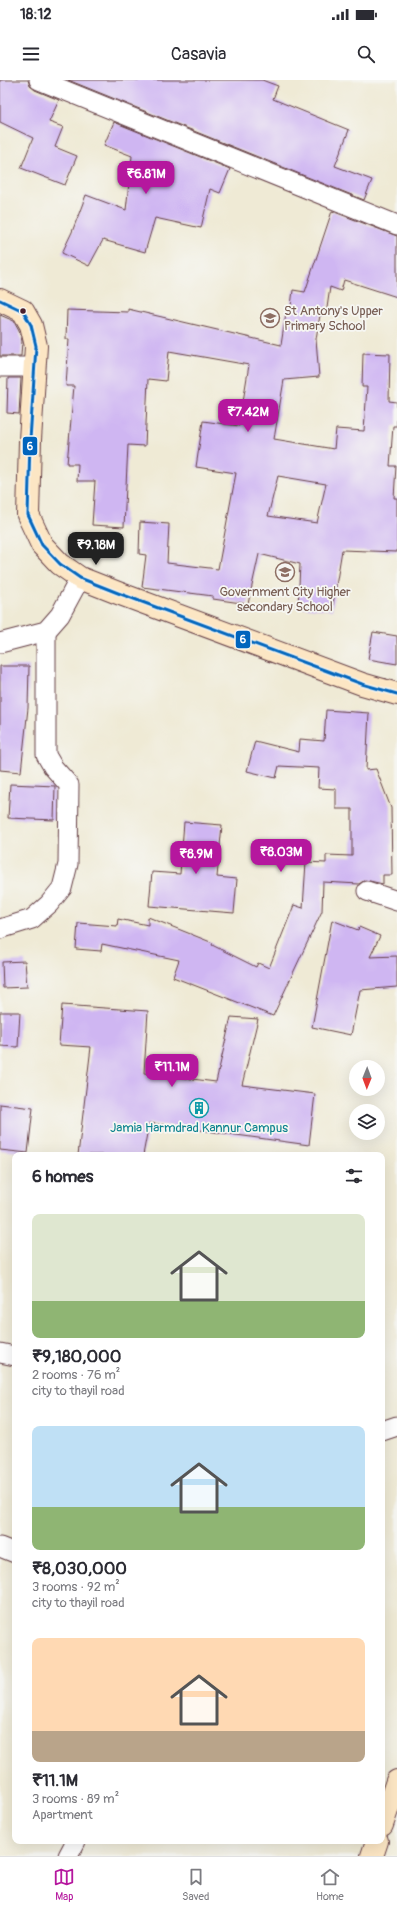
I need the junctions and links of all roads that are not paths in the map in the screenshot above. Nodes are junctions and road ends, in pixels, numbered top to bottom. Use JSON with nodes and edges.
{"nodes":[{"id":1,"x":39,"y":80,"type":"edge"},
{"id":2,"x":397,"y":224,"type":"edge"},
{"id":3,"x":0,"y":300,"type":"edge"},
{"id":4,"x":0,"y":367,"type":"edge"},
{"id":5,"x":35,"y":367,"type":"junction"},
{"id":6,"x":80,"y":578,"type":"junction"},
{"id":7,"x":46,"y":631,"type":"junction"},
{"id":8,"x":0,"y":643,"type":"edge"},
{"id":9,"x":397,"y":694,"type":"edge"},
{"id":10,"x":367,"y":891,"type":"dead end"},
{"id":11,"x":397,"y":901,"type":"edge"},
{"id":12,"x":0,"y":928,"type":"edge"},
{"id":13,"x":0,"y":1353,"type":"edge"},
{"id":14,"x":12,"y":1355,"type":"edge"},
{"id":15,"x":397,"y":1426,"type":"edge"},
{"id":16,"x":385,"y":1429,"type":"edge"},
{"id":17,"x":0,"y":1547,"type":"edge"},
{"id":18,"x":12,"y":1552,"type":"edge"},
{"id":19,"x":397,"y":1781,"type":"edge"},
{"id":20,"x":385,"y":1816,"type":"edge"},
{"id":21,"x":74,"y":1844,"type":"edge"},
{"id":22,"x":376,"y":1844,"type":"edge"},
{"id":23,"x":68,"y":1856,"type":"edge"},
{"id":24,"x":372,"y":1856,"type":"edge"}],
"edges":[{"from":1,"to":2,"type":"street"},
{"from":3,"to":5,"type":"main road"},
{"from":4,"to":5,"type":"street"},
{"from":5,"to":6,"type":"main road"},
{"from":6,"to":7,"type":"street"},
{"from":6,"to":9,"type":"main road"},
{"from":7,"to":8,"type":"street"},
{"from":7,"to":12,"type":"street"},
{"from":10,"to":11,"type":"street"},
{"from":13,"to":14,"type":"street"},
{"from":15,"to":16,"type":"street"},
{"from":17,"to":18,"type":"street"},
{"from":19,"to":20,"type":"main road"},
{"from":21,"to":23,"type":"street"},
{"from":22,"to":24,"type":"main road"}]}
